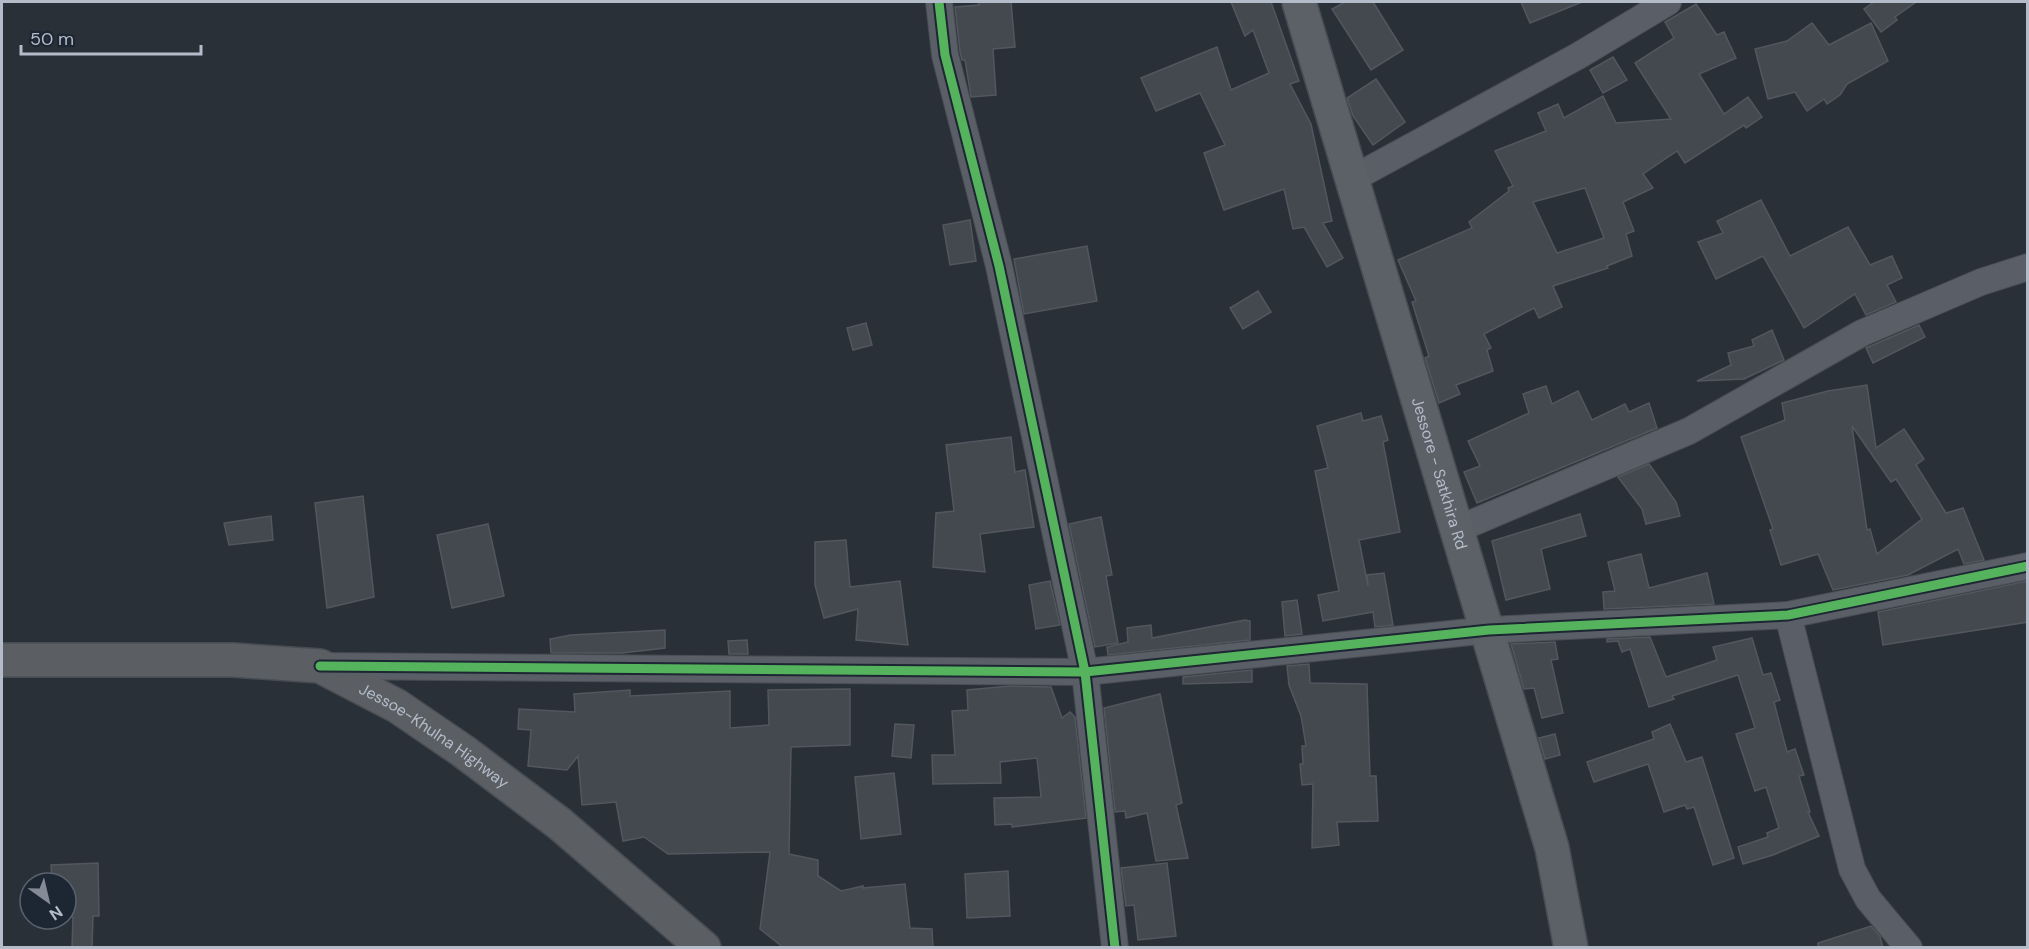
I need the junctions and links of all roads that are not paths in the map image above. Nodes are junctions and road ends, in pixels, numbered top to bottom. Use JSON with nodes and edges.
{"nodes":[{"id":1,"x":939,"y":2,"type":"edge"},
{"id":2,"x":1299,"y":2,"type":"edge"},
{"id":3,"x":1668,"y":2,"type":"edge"},
{"id":4,"x":1353,"y":179,"type":"junction"},
{"id":5,"x":2028,"y":267,"type":"edge"},
{"id":6,"x":1458,"y":529,"type":"junction"},
{"id":7,"x":2028,"y":566,"type":"edge"},
{"id":8,"x":1788,"y":615,"type":"junction"},
{"id":9,"x":1489,"y":630,"type":"junction"},
{"id":10,"x":2,"y":660,"type":"edge"},
{"id":11,"x":320,"y":666,"type":"junction"},
{"id":12,"x":1085,"y":672,"type":"junction"},
{"id":13,"x":704,"y":948,"type":"edge"},
{"id":14,"x":1115,"y":948,"type":"edge"},
{"id":15,"x":1571,"y":948,"type":"edge"},
{"id":16,"x":1909,"y":948,"type":"edge"}],
"edges":[{"from":1,"to":12,"type":"street"},
{"from":2,"to":4,"type":"main road","name":"Jessore - Satkhira Rd"},
{"from":3,"to":4,"type":"street"},
{"from":4,"to":6,"type":"main road","name":"Jessore - Satkhira Rd"},
{"from":5,"to":6,"type":"street"},
{"from":6,"to":9,"type":"main road","name":"Jessore - Satkhira Rd"},
{"from":7,"to":8,"type":"street"},
{"from":8,"to":9,"type":"street"},
{"from":8,"to":16,"type":"street"},
{"from":9,"to":12,"type":"street"},
{"from":9,"to":15,"type":"main road","name":"Jessore - Satkhira Rd"},
{"from":10,"to":11,"type":"highway","name":"Jessoe-Khulna Highway"},
{"from":11,"to":12,"type":"street"},
{"from":11,"to":13,"type":"highway","name":"Jessoe-Khulna Highway"},
{"from":12,"to":14,"type":"street"}]}
